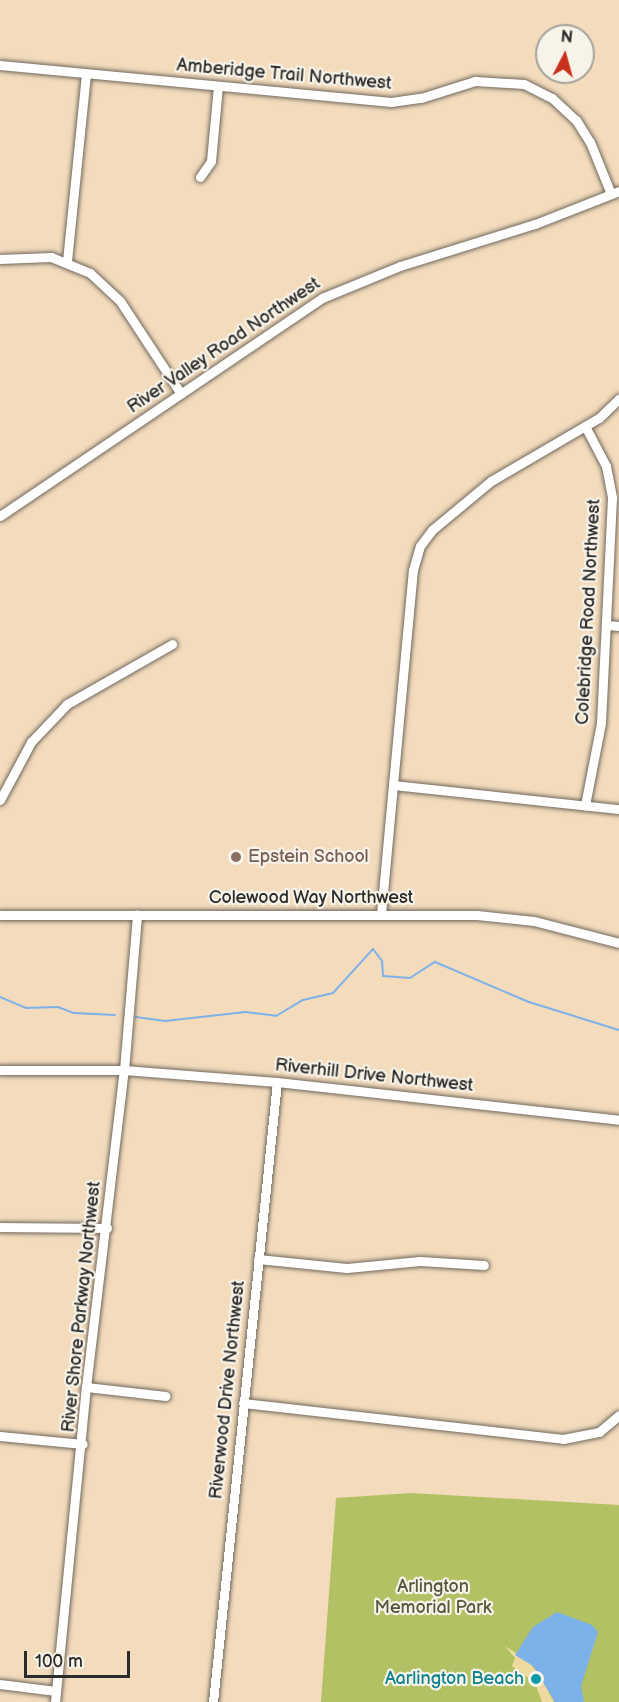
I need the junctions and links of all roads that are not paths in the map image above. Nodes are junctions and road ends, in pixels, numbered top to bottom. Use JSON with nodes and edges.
{"nodes":[{"id":1,"x":0,"y":65,"type":"edge"},
{"id":2,"x":86,"y":74,"type":"junction"},
{"id":3,"x":218,"y":87,"type":"junction"},
{"id":4,"x":200,"y":177,"type":"dead end"},
{"id":5,"x":615,"y":193,"type":"edge"},
{"id":6,"x":0,"y":259,"type":"edge"},
{"id":7,"x":67,"y":261,"type":"junction"},
{"id":8,"x":181,"y":394,"type":"junction"},
{"id":9,"x":619,"y":399,"type":"edge"},
{"id":10,"x":585,"y":426,"type":"junction"},
{"id":11,"x":0,"y":516,"type":"edge"},
{"id":12,"x":606,"y":625,"type":"junction"},
{"id":13,"x":619,"y":626,"type":"edge"},
{"id":14,"x":172,"y":644,"type":"dead end"},
{"id":15,"x":393,"y":785,"type":"junction"},
{"id":16,"x":0,"y":800,"type":"edge"},
{"id":17,"x":585,"y":805,"type":"junction"},
{"id":18,"x":619,"y":809,"type":"edge"},
{"id":19,"x":381,"y":914,"type":"junction"},
{"id":20,"x":0,"y":915,"type":"edge"},
{"id":21,"x":137,"y":915,"type":"junction"},
{"id":22,"x":619,"y":943,"type":"edge"},
{"id":23,"x":0,"y":1070,"type":"edge"},
{"id":24,"x":124,"y":1070,"type":"junction"},
{"id":25,"x":277,"y":1082,"type":"junction"},
{"id":26,"x":619,"y":1120,"type":"edge"},
{"id":27,"x":0,"y":1227,"type":"edge"},
{"id":28,"x":107,"y":1228,"type":"junction"},
{"id":29,"x":258,"y":1259,"type":"junction"},
{"id":30,"x":484,"y":1265,"type":"dead end"},
{"id":31,"x":86,"y":1387,"type":"junction"},
{"id":32,"x":165,"y":1396,"type":"dead end"},
{"id":33,"x":243,"y":1404,"type":"junction"},
{"id":34,"x":619,"y":1415,"type":"edge"},
{"id":35,"x":0,"y":1436,"type":"edge"},
{"id":36,"x":83,"y":1444,"type":"junction"},
{"id":37,"x":0,"y":1684,"type":"edge"},
{"id":38,"x":56,"y":1691,"type":"junction"},
{"id":39,"x":54,"y":1702,"type":"edge"},
{"id":40,"x":213,"y":1702,"type":"edge"}],
"edges":[{"from":1,"to":2,"type":"street","name":"Amberidge Trail Northwest"},
{"from":2,"to":3,"type":"street","name":"Amberidge Trail Northwest"},
{"from":2,"to":7,"type":"street"},
{"from":3,"to":4,"type":"street"},
{"from":3,"to":5,"type":"street","name":"Amberidge Trail Northwest"},
{"from":5,"to":8,"type":"street","name":"River Valley Road Northwest"},
{"from":6,"to":7,"type":"street"},
{"from":7,"to":8,"type":"street"},
{"from":8,"to":11,"type":"street","name":"River Valley Road Northwest"},
{"from":9,"to":10,"type":"street"},
{"from":10,"to":12,"type":"street","name":"Colebridge Road Northwest"},
{"from":10,"to":15,"type":"street"},
{"from":12,"to":13,"type":"street"},
{"from":12,"to":17,"type":"street","name":"Colebridge Road Northwest"},
{"from":14,"to":16,"type":"street"},
{"from":15,"to":17,"type":"street"},
{"from":15,"to":19,"type":"street"},
{"from":17,"to":18,"type":"street"},
{"from":19,"to":21,"type":"street","name":"Colewood Way Northwest"},
{"from":19,"to":22,"type":"street","name":"Colewood Way Northwest"},
{"from":20,"to":21,"type":"street","name":"Colewood Way Northwest"},
{"from":21,"to":24,"type":"street","name":"River Shore Parkway Northwest"},
{"from":23,"to":24,"type":"street"},
{"from":24,"to":25,"type":"street","name":"Riverhill Drive Northwest"},
{"from":24,"to":28,"type":"street","name":"River Shore Parkway Northwest"},
{"from":25,"to":26,"type":"street","name":"Riverhill Drive Northwest"},
{"from":25,"to":29,"type":"street","name":"Riverwood Drive Northwest"},
{"from":27,"to":28,"type":"street"},
{"from":28,"to":31,"type":"street","name":"River Shore Parkway Northwest"},
{"from":29,"to":30,"type":"street"},
{"from":29,"to":33,"type":"street","name":"Riverwood Drive Northwest"},
{"from":31,"to":32,"type":"street"},
{"from":31,"to":36,"type":"street","name":"River Shore Parkway Northwest"},
{"from":33,"to":34,"type":"street"},
{"from":33,"to":40,"type":"street","name":"Riverwood Drive Northwest"},
{"from":35,"to":36,"type":"street"},
{"from":36,"to":38,"type":"street","name":"River Shore Parkway Northwest"},
{"from":37,"to":38,"type":"street"},
{"from":38,"to":39,"type":"street","name":"River Shore Parkway Northwest"}]}
